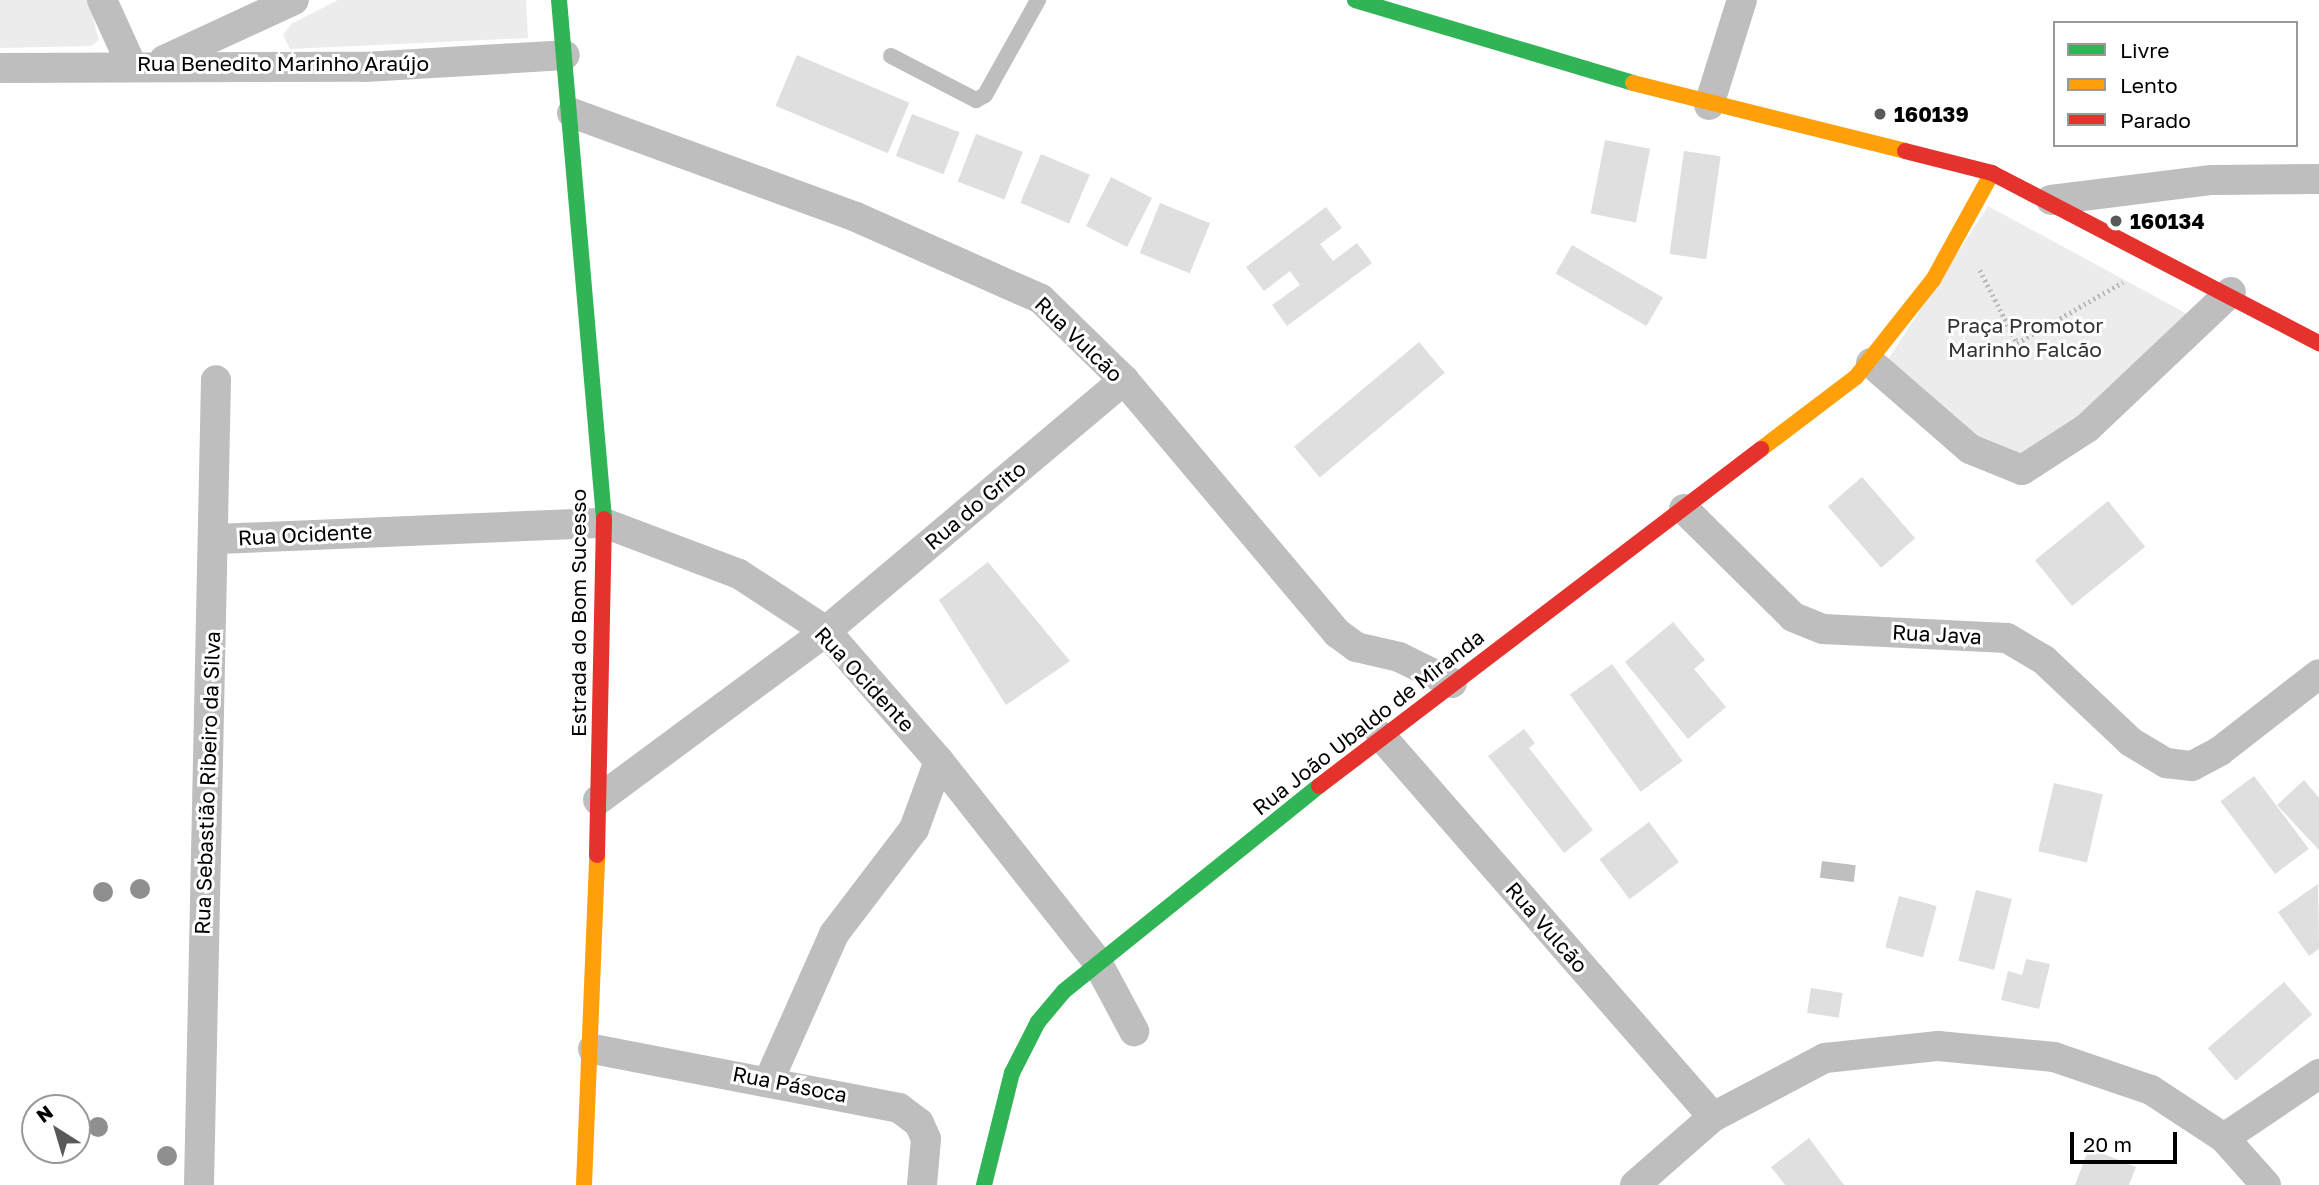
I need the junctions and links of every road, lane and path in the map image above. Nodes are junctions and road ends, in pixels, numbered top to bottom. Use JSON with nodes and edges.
{"nodes":[{"id":1,"x":102,"y":0,"type":"edge"},
{"id":2,"x":294,"y":0,"type":"edge"},
{"id":3,"x":559,"y":0,"type":"edge"},
{"id":4,"x":1038,"y":0,"type":"edge"},
{"id":5,"x":1355,"y":0,"type":"edge"},
{"id":6,"x":1741,"y":0,"type":"edge"},
{"id":7,"x":565,"y":55,"type":"junction"},
{"id":8,"x":891,"y":56,"type":"dead end"},
{"id":9,"x":144,"y":64,"type":"junction"},
{"id":10,"x":0,"y":68,"type":"edge"},
{"id":11,"x":1709,"y":105,"type":"junction"},
{"id":12,"x":572,"y":113,"type":"junction"},
{"id":13,"x":1992,"y":173,"type":"junction"},
{"id":14,"x":2319,"y":179,"type":"edge"},
{"id":15,"x":2051,"y":200,"type":"junction"},
{"id":16,"x":2162,"y":257,"type":"junction"},
{"id":17,"x":1977,"y":265,"type":"dead end"},
{"id":18,"x":2231,"y":292,"type":"junction"},
{"id":19,"x":2319,"y":343,"type":"edge"},
{"id":20,"x":1871,"y":363,"type":"junction"},
{"id":21,"x":216,"y":380,"type":"dead end"},
{"id":22,"x":1124,"y":380,"type":"junction"},
{"id":23,"x":1684,"y":509,"type":"junction"},
{"id":24,"x":604,"y":523,"type":"junction"},
{"id":25,"x":217,"y":539,"type":"junction"},
{"id":26,"x":826,"y":631,"type":"junction"},
{"id":27,"x":2319,"y":674,"type":"edge"},
{"id":28,"x":1452,"y":683,"type":"junction"},
{"id":29,"x":1381,"y":736,"type":"junction"},
{"id":30,"x":939,"y":761,"type":"junction"},
{"id":31,"x":598,"y":800,"type":"junction"},
{"id":32,"x":1096,"y":960,"type":"junction"},
{"id":33,"x":1134,"y":1031,"type":"dead end"},
{"id":34,"x":593,"y":1049,"type":"junction"},
{"id":35,"x":2319,"y":1074,"type":"edge"},
{"id":36,"x":770,"y":1078,"type":"junction"},
{"id":37,"x":1713,"y":1117,"type":"junction"},
{"id":38,"x":2224,"y":1138,"type":"junction"},
{"id":39,"x":199,"y":1185,"type":"edge"},
{"id":40,"x":584,"y":1185,"type":"edge"},
{"id":41,"x":922,"y":1185,"type":"edge"},
{"id":42,"x":984,"y":1185,"type":"edge"},
{"id":43,"x":1634,"y":1185,"type":"edge"},
{"id":44,"x":2266,"y":1185,"type":"edge"}],
"edges":[{"from":1,"to":9,"type":"street"},
{"from":2,"to":9,"type":"street"},
{"from":3,"to":7,"type":"street","name":"Estrada do Bom Sucesso"},
{"from":4,"to":8,"type":"lane"},
{"from":5,"to":11,"type":"street"},
{"from":6,"to":11,"type":"street"},
{"from":7,"to":9,"type":"street","name":"Rua Benedito Marinho Araújo"},
{"from":7,"to":12,"type":"street","name":"Estrada do Bom Sucesso"},
{"from":9,"to":10,"type":"street","name":"Rua Benedito Marinho Araújo"},
{"from":11,"to":13,"type":"street"},
{"from":12,"to":22,"type":"street","name":"Rua Vulcão"},
{"from":12,"to":24,"type":"street","name":"Estrada do Bom Sucesso"},
{"from":13,"to":15,"type":"street"},
{"from":13,"to":20,"type":"street","name":"Rua João Ubaldo de Miranda"},
{"from":14,"to":15,"type":"street"},
{"from":15,"to":16,"type":"street"},
{"from":16,"to":17,"type":"path"},
{"from":16,"to":18,"type":"street"},
{"from":18,"to":19,"type":"street"},
{"from":18,"to":20,"type":"street"},
{"from":20,"to":23,"type":"street","name":"Rua João Ubaldo de Miranda"},
{"from":21,"to":25,"type":"street","name":"Rua Sebastião Ribeiro da Silva"},
{"from":22,"to":26,"type":"street","name":"Rua do Grito"},
{"from":22,"to":28,"type":"street","name":"Rua Vulcão"},
{"from":23,"to":27,"type":"street","name":"Rua Java"},
{"from":23,"to":28,"type":"street","name":"Rua João Ubaldo de Miranda"},
{"from":24,"to":25,"type":"street","name":"Rua Ocidente"},
{"from":24,"to":26,"type":"street","name":"Rua Ocidente"},
{"from":24,"to":31,"type":"street","name":"Estrada do Bom Sucesso"},
{"from":25,"to":39,"type":"street","name":"Rua Sebastião Ribeiro da Silva"},
{"from":26,"to":30,"type":"street","name":"Rua Ocidente"},
{"from":26,"to":31,"type":"street","name":"Rua do Grito"},
{"from":28,"to":29,"type":"street","name":"Rua João Ubaldo de Miranda"},
{"from":29,"to":32,"type":"street","name":"Rua João Ubaldo de Miranda"},
{"from":29,"to":37,"type":"street","name":"Rua Vulcão"},
{"from":30,"to":32,"type":"street","name":"Rua Ocidente"},
{"from":30,"to":36,"type":"street"},
{"from":31,"to":34,"type":"street","name":"Estrada do Bom Sucesso"},
{"from":32,"to":33,"type":"street","name":"Rua Ocidente"},
{"from":32,"to":42,"type":"street","name":"Rua João Ubaldo de Miranda"},
{"from":34,"to":36,"type":"street","name":"Rua Pásoca"},
{"from":34,"to":40,"type":"street","name":"Estrada do Bom Sucesso"},
{"from":35,"to":38,"type":"street"},
{"from":36,"to":41,"type":"street","name":"Rua Pásoca"},
{"from":37,"to":38,"type":"street"},
{"from":37,"to":43,"type":"street"},
{"from":38,"to":44,"type":"street"}]}
